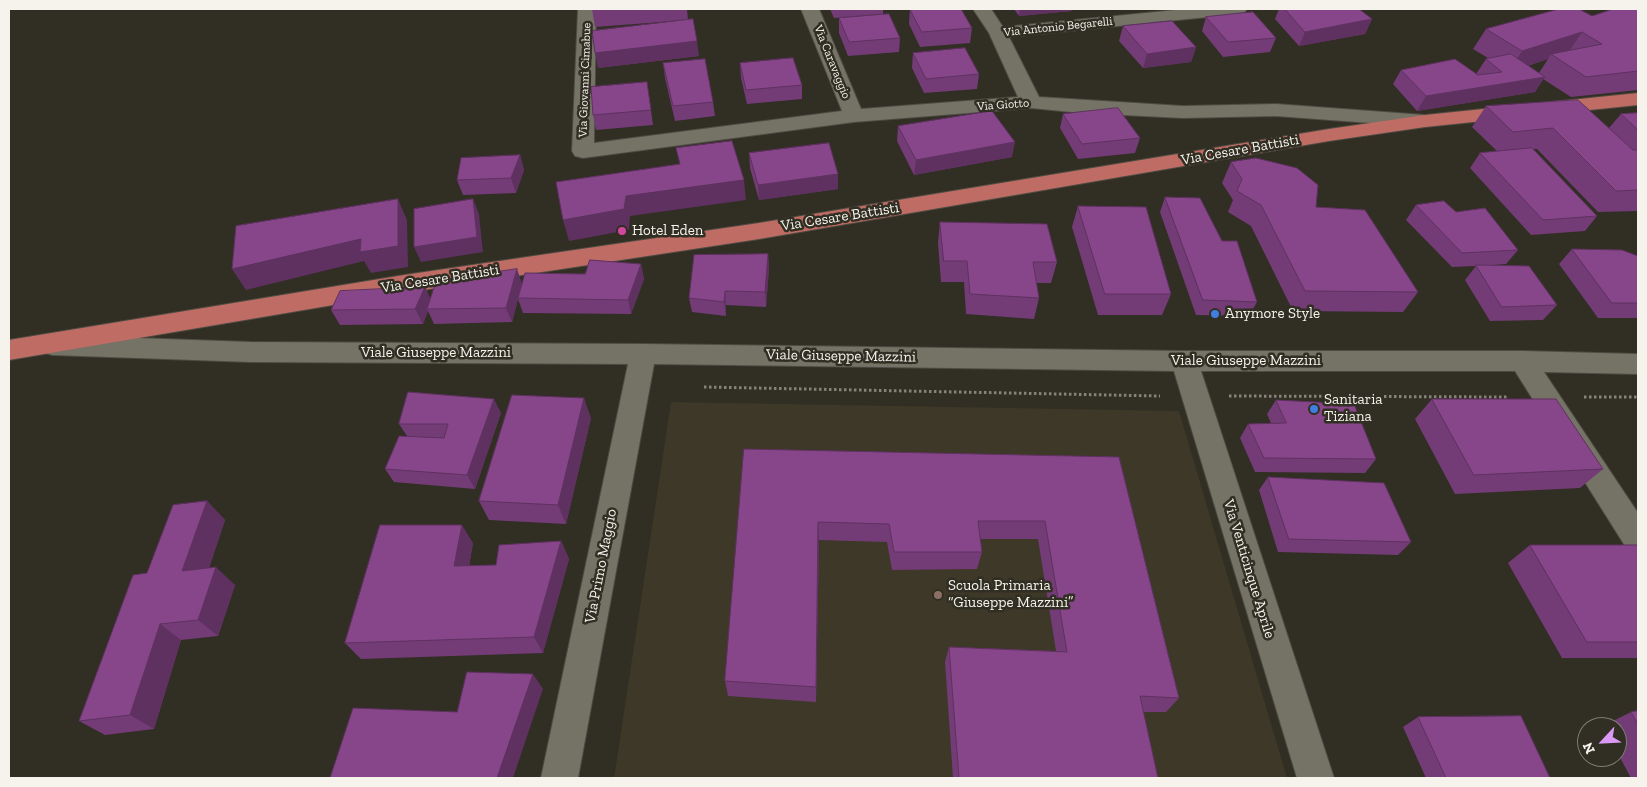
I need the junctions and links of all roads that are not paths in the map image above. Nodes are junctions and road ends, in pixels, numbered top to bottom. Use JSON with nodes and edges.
{"nodes":[{"id":1,"x":587,"y":9,"type":"edge"},
{"id":2,"x":810,"y":9,"type":"edge"},
{"id":3,"x":982,"y":9,"type":"edge"},
{"id":4,"x":1238,"y":9,"type":"edge"},
{"id":5,"x":998,"y":33,"type":"junction"},
{"id":6,"x":1638,"y":99,"type":"edge"},
{"id":7,"x":1031,"y":102,"type":"junction"},
{"id":8,"x":854,"y":116,"type":"junction"},
{"id":9,"x":1425,"y":121,"type":"junction"},
{"id":10,"x":583,"y":150,"type":"joint"},
{"id":11,"x":44,"y":345,"type":"junction"},
{"id":12,"x":9,"y":350,"type":"edge"},
{"id":13,"x":643,"y":354,"type":"junction"},
{"id":14,"x":1184,"y":361,"type":"junction"},
{"id":15,"x":1523,"y":361,"type":"junction"},
{"id":16,"x":1638,"y":364,"type":"edge"},
{"id":17,"x":1638,"y":540,"type":"edge"},
{"id":18,"x":559,"y":778,"type":"edge"},
{"id":19,"x":1315,"y":778,"type":"edge"}],
"edges":[{"from":1,"to":10,"type":"street","name":"Via Giovanni Cimabue"},
{"from":2,"to":8,"type":"street","name":"Via Caravaggio"},
{"from":3,"to":5,"type":"street"},
{"from":4,"to":5,"type":"street","name":"Via Antonio Begarelli"},
{"from":5,"to":7,"type":"street"},
{"from":6,"to":9,"type":"main road","name":"Via Cesare Battisti"},
{"from":7,"to":8,"type":"street","name":"Via Giotto"},
{"from":7,"to":9,"type":"street","name":"Via Giotto"},
{"from":8,"to":10,"type":"street","name":"Via Giotto"},
{"from":9,"to":11,"type":"main road","name":"Via Cesare Battisti"},
{"from":11,"to":12,"type":"main road","name":"Via Cesare Battisti"},
{"from":11,"to":13,"type":"street","name":"Viale Giuseppe Mazzini"},
{"from":13,"to":14,"type":"street","name":"Viale Giuseppe Mazzini"},
{"from":13,"to":18,"type":"street","name":"Via Primo Maggio"},
{"from":14,"to":15,"type":"street","name":"Viale Giuseppe Mazzini"},
{"from":14,"to":19,"type":"street","name":"Via Venticinque Aprile"},
{"from":15,"to":16,"type":"street","name":"Viale Giuseppe Mazzini"},
{"from":15,"to":17,"type":"street"}]}
